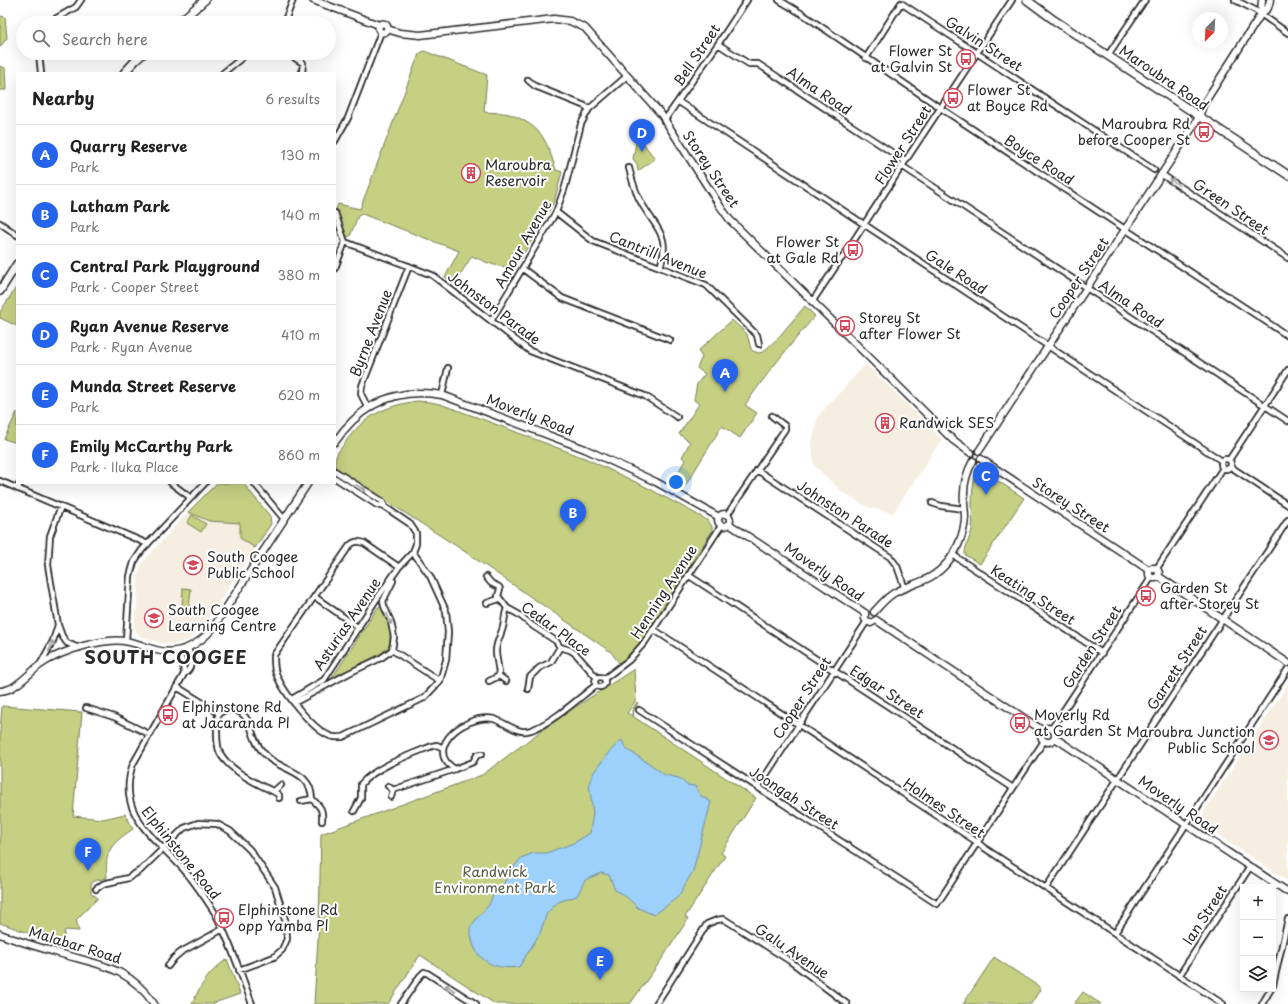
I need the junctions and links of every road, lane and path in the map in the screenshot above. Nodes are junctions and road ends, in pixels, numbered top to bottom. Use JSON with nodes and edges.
{"nodes":[{"id":1,"x":81,"y":0,"type":"edge"},
{"id":2,"x":205,"y":0,"type":"edge"},
{"id":3,"x":293,"y":0,"type":"edge"},
{"id":4,"x":313,"y":0,"type":"edge"},
{"id":5,"x":746,"y":0,"type":"edge"},
{"id":6,"x":779,"y":0,"type":"edge"},
{"id":7,"x":1012,"y":0,"type":"edge"},
{"id":8,"x":1027,"y":0,"type":"edge"},
{"id":9,"x":1145,"y":0,"type":"edge"},
{"id":10,"x":1235,"y":0,"type":"edge"},
{"id":11,"x":1262,"y":0,"type":"edge"},
{"id":12,"x":1270,"y":0,"type":"edge"},
{"id":13,"x":1261,"y":14,"type":"junction"},
{"id":14,"x":60,"y":16,"type":"edge"},
{"id":15,"x":186,"y":16,"type":"edge"},
{"id":16,"x":287,"y":16,"type":"edge"},
{"id":17,"x":382,"y":29,"type":"junction"},
{"id":18,"x":1288,"y":33,"type":"edge"},
{"id":19,"x":718,"y":44,"type":"junction"},
{"id":20,"x":976,"y":53,"type":"junction"},
{"id":21,"x":1108,"y":55,"type":"junction"},
{"id":22,"x":866,"y":58,"type":"junction"},
{"id":23,"x":40,"y":60,"type":"edge"},
{"id":24,"x":136,"y":60,"type":"edge"},
{"id":25,"x":239,"y":60,"type":"edge"},
{"id":26,"x":301,"y":60,"type":"edge"},
{"id":27,"x":41,"y":72,"type":"edge"},
{"id":28,"x":125,"y":72,"type":"edge"},
{"id":29,"x":224,"y":72,"type":"edge"},
{"id":30,"x":302,"y":72,"type":"edge"},
{"id":31,"x":627,"y":76,"type":"junction"},
{"id":32,"x":528,"y":80,"type":"dead end"},
{"id":33,"x":679,"y":102,"type":"junction"},
{"id":34,"x":940,"y":108,"type":"junction"},
{"id":35,"x":589,"y":109,"type":"junction"},
{"id":36,"x":1199,"y":117,"type":"junction"},
{"id":37,"x":664,"y":121,"type":"junction"},
{"id":38,"x":336,"y":139,"type":"edge"},
{"id":39,"x":905,"y":161,"type":"junction"},
{"id":40,"x":902,"y":166,"type":"junction"},
{"id":41,"x":629,"y":168,"type":"dead end"},
{"id":42,"x":1154,"y":170,"type":"dead end"},
{"id":43,"x":1162,"y":174,"type":"junction"},
{"id":44,"x":1288,"y":175,"type":"edge"},
{"id":45,"x":556,"y":212,"type":"junction"},
{"id":46,"x":336,"y":216,"type":"edge"},
{"id":47,"x":0,"y":223,"type":"edge"},
{"id":48,"x":864,"y":225,"type":"junction"},
{"id":49,"x":1125,"y":230,"type":"junction"},
{"id":50,"x":16,"y":234,"type":"edge"},
{"id":51,"x":345,"y":242,"type":"junction"},
{"id":52,"x":1288,"y":258,"type":"edge"},
{"id":53,"x":336,"y":265,"type":"edge"},
{"id":54,"x":16,"y":266,"type":"edge"},
{"id":55,"x":409,"y":266,"type":"junction"},
{"id":56,"x":660,"y":267,"type":"junction"},
{"id":57,"x":523,"y":269,"type":"junction"},
{"id":58,"x":1087,"y":288,"type":"junction"},
{"id":59,"x":0,"y":291,"type":"edge"},
{"id":60,"x":812,"y":302,"type":"junction"},
{"id":61,"x":491,"y":321,"type":"junction"},
{"id":62,"x":1288,"y":336,"type":"edge"},
{"id":63,"x":670,"y":340,"type":"dead end"},
{"id":64,"x":759,"y":344,"type":"dead end"},
{"id":65,"x":1048,"y":346,"type":"junction"},
{"id":66,"x":448,"y":368,"type":"dead end"},
{"id":67,"x":1288,"y":370,"type":"edge"},
{"id":68,"x":442,"y":395,"type":"junction"},
{"id":69,"x":1265,"y":406,"type":"junction"},
{"id":70,"x":368,"y":408,"type":"junction"},
{"id":71,"x":772,"y":416,"type":"dead end"},
{"id":72,"x":677,"y":417,"type":"dead end"},
{"id":73,"x":1288,"y":421,"type":"edge"},
{"id":74,"x":336,"y":441,"type":"edge"},
{"id":75,"x":979,"y":451,"type":"junction"},
{"id":76,"x":971,"y":453,"type":"junction"},
{"id":77,"x":981,"y":459,"type":"junction"},
{"id":78,"x":1229,"y":460,"type":"junction"},
{"id":79,"x":972,"y":461,"type":"junction"},
{"id":80,"x":1222,"y":461,"type":"junction"},
{"id":81,"x":1230,"y":467,"type":"junction"},
{"id":82,"x":1223,"y":468,"type":"junction"},
{"id":83,"x":757,"y":470,"type":"junction"},
{"id":84,"x":336,"y":472,"type":"edge"},
{"id":85,"x":336,"y":479,"type":"edge"},
{"id":86,"x":0,"y":481,"type":"edge"},
{"id":87,"x":20,"y":484,"type":"edge"},
{"id":88,"x":173,"y":484,"type":"edge"},
{"id":89,"x":204,"y":484,"type":"edge"},
{"id":90,"x":255,"y":484,"type":"edge"},
{"id":91,"x":307,"y":484,"type":"edge"},
{"id":92,"x":18,"y":488,"type":"junction"},
{"id":93,"x":191,"y":498,"type":"junction"},
{"id":94,"x":932,"y":503,"type":"dead end"},
{"id":95,"x":1288,"y":505,"type":"edge"},
{"id":96,"x":61,"y":506,"type":"junction"},
{"id":97,"x":385,"y":507,"type":"junction"},
{"id":98,"x":964,"y":509,"type":"junction"},
{"id":99,"x":727,"y":515,"type":"junction"},
{"id":100,"x":719,"y":517,"type":"junction"},
{"id":101,"x":284,"y":519,"type":"junction"},
{"id":102,"x":1288,"y":520,"type":"edge"},
{"id":103,"x":729,"y":524,"type":"junction"},
{"id":104,"x":721,"y":526,"type":"junction"},
{"id":105,"x":148,"y":544,"type":"junction"},
{"id":106,"x":413,"y":552,"type":"junction"},
{"id":107,"x":953,"y":555,"type":"junction"},
{"id":108,"x":1157,"y":568,"type":"junction"},
{"id":109,"x":399,"y":569,"type":"junction"},
{"id":110,"x":1149,"y":570,"type":"junction"},
{"id":111,"x":688,"y":575,"type":"junction"},
{"id":112,"x":486,"y":576,"type":"dead end"},
{"id":113,"x":1158,"y":576,"type":"junction"},
{"id":114,"x":1151,"y":578,"type":"junction"},
{"id":115,"x":905,"y":589,"type":"junction"},
{"id":116,"x":315,"y":597,"type":"junction"},
{"id":117,"x":500,"y":599,"type":"junction"},
{"id":118,"x":487,"y":602,"type":"dead end"},
{"id":119,"x":507,"y":608,"type":"junction"},
{"id":120,"x":874,"y":612,"type":"junction"},
{"id":121,"x":865,"y":614,"type":"junction"},
{"id":122,"x":1222,"y":619,"type":"junction"},
{"id":123,"x":876,"y":620,"type":"junction"},
{"id":124,"x":867,"y":622,"type":"junction"},
{"id":125,"x":58,"y":625,"type":"junction"},
{"id":126,"x":359,"y":628,"type":"junction"},
{"id":127,"x":653,"y":629,"type":"junction"},
{"id":128,"x":126,"y":640,"type":"junction"},
{"id":129,"x":560,"y":647,"type":"junction"},
{"id":130,"x":80,"y":648,"type":"junction"},
{"id":131,"x":188,"y":648,"type":"junction"},
{"id":132,"x":392,"y":650,"type":"junction"},
{"id":133,"x":178,"y":651,"type":"junction"},
{"id":134,"x":1102,"y":653,"type":"junction"},
{"id":135,"x":1288,"y":663,"type":"edge"},
{"id":136,"x":40,"y":665,"type":"junction"},
{"id":137,"x":1288,"y":668,"type":"edge"},
{"id":138,"x":834,"y":671,"type":"junction"},
{"id":139,"x":184,"y":674,"type":"junction"},
{"id":140,"x":499,"y":676,"type":"junction"},
{"id":141,"x":597,"y":678,"type":"junction"},
{"id":142,"x":604,"y":679,"type":"junction"},
{"id":143,"x":440,"y":681,"type":"junction"},
{"id":144,"x":506,"y":681,"type":"dead end"},
{"id":145,"x":489,"y":682,"type":"dead end"},
{"id":146,"x":596,"y":685,"type":"junction"},
{"id":147,"x":177,"y":687,"type":"junction"},
{"id":148,"x":528,"y":689,"type":"dead end"},
{"id":149,"x":0,"y":691,"type":"edge"},
{"id":150,"x":293,"y":701,"type":"junction"},
{"id":151,"x":86,"y":708,"type":"dead end"},
{"id":152,"x":639,"y":710,"type":"dead end"},
{"id":153,"x":219,"y":713,"type":"junction"},
{"id":154,"x":799,"y":724,"type":"junction"},
{"id":155,"x":1052,"y":728,"type":"junction"},
{"id":156,"x":1042,"y":730,"type":"junction"},
{"id":157,"x":149,"y":734,"type":"junction"},
{"id":158,"x":1055,"y":738,"type":"junction"},
{"id":159,"x":1044,"y":741,"type":"junction"},
{"id":160,"x":443,"y":748,"type":"junction"},
{"id":161,"x":474,"y":750,"type":"dead end"},
{"id":162,"x":454,"y":769,"type":"junction"},
{"id":163,"x":1118,"y":779,"type":"junction"},
{"id":164,"x":280,"y":785,"type":"dead end"},
{"id":165,"x":388,"y":786,"type":"dead end"},
{"id":166,"x":758,"y":787,"type":"junction"},
{"id":167,"x":1013,"y":788,"type":"junction"},
{"id":168,"x":393,"y":790,"type":"junction"},
{"id":169,"x":274,"y":791,"type":"junction"},
{"id":170,"x":391,"y":797,"type":"dead end"},
{"id":171,"x":279,"y":798,"type":"dead end"},
{"id":172,"x":312,"y":799,"type":"junction"},
{"id":173,"x":301,"y":800,"type":"dead end"},
{"id":174,"x":354,"y":811,"type":"dead end"},
{"id":175,"x":322,"y":821,"type":"dead end"},
{"id":176,"x":1186,"y":825,"type":"junction"},
{"id":177,"x":977,"y":842,"type":"junction"},
{"id":178,"x":162,"y":848,"type":"junction"},
{"id":179,"x":1250,"y":867,"type":"junction"},
{"id":180,"x":1046,"y":888,"type":"junction"},
{"id":181,"x":96,"y":889,"type":"dead end"},
{"id":182,"x":1288,"y":892,"type":"edge"},
{"id":183,"x":1288,"y":919,"type":"edge"},
{"id":184,"x":223,"y":930,"type":"junction"},
{"id":185,"x":1115,"y":933,"type":"junction"},
{"id":186,"x":0,"y":934,"type":"edge"},
{"id":187,"x":168,"y":966,"type":"dead end"},
{"id":188,"x":239,"y":970,"type":"junction"},
{"id":189,"x":1276,"y":972,"type":"edge"},
{"id":190,"x":1179,"y":976,"type":"junction"},
{"id":191,"x":1270,"y":992,"type":"edge"},
{"id":192,"x":154,"y":1004,"type":"edge"},
{"id":193,"x":252,"y":1004,"type":"edge"},
{"id":194,"x":401,"y":1004,"type":"edge"},
{"id":195,"x":476,"y":1004,"type":"edge"},
{"id":196,"x":656,"y":1004,"type":"edge"},
{"id":197,"x":847,"y":1004,"type":"edge"},
{"id":198,"x":1223,"y":1004,"type":"edge"},
{"id":199,"x":1262,"y":1004,"type":"edge"}],
"edges":[{"from":1,"to":14,"type":"street"},
{"from":2,"to":15,"type":"main road"},
{"from":3,"to":16,"type":"street"},
{"from":4,"to":17,"type":"street","name":"Storey Street"},
{"from":5,"to":19,"type":"street","name":"Bell Street"},
{"from":6,"to":22,"type":"street","name":"Boyce Road"},
{"from":7,"to":20,"type":"street","name":"Flower Street"},
{"from":8,"to":21,"type":"main road","name":"Maroubra Road"},
{"from":9,"to":21,"type":"street"},
{"from":10,"to":13,"type":"street"},
{"from":11,"to":13,"type":"street"},
{"from":12,"to":13,"type":"street","name":"Cooper Street"},
{"from":13,"to":18,"type":"street"},
{"from":13,"to":36,"type":"street","name":"Cooper Street"},
{"from":17,"to":31,"type":"street","name":"Storey Street"},
{"from":17,"to":38,"type":"street"},
{"from":19,"to":33,"type":"street","name":"Bell Street"},
{"from":19,"to":39,"type":"street","name":"Alma Road"},
{"from":20,"to":22,"type":"street","name":"Galvin Street"},
{"from":20,"to":34,"type":"street","name":"Flower Street"},
{"from":20,"to":42,"type":"street","name":"Galvin Street"},
{"from":21,"to":36,"type":"main road","name":"Maroubra Road"},
{"from":22,"to":34,"type":"street","name":"Boyce Road"},
{"from":23,"to":27,"type":"street"},
{"from":24,"to":28,"type":"main road"},
{"from":25,"to":29,"type":"street"},
{"from":26,"to":30,"type":"street"},
{"from":31,"to":35,"type":"street","name":"Amour Avenue"},
{"from":31,"to":37,"type":"street","name":"Storey Street"},
{"from":32,"to":35,"type":"street"},
{"from":33,"to":37,"type":"street","name":"Bell Street"},
{"from":33,"to":48,"type":"street","name":"Gale Road"},
{"from":34,"to":39,"type":"street","name":"Flower Street"},
{"from":34,"to":49,"type":"street","name":"Boyce Road"},
{"from":35,"to":45,"type":"street","name":"Amour Avenue"},
{"from":36,"to":43,"type":"street","name":"Cooper Street"},
{"from":36,"to":44,"type":"main road","name":"Maroubra Road"},
{"from":37,"to":60,"type":"street","name":"Storey Street"},
{"from":39,"to":40,"type":"street","name":"Flower Street"},
{"from":40,"to":48,"type":"street","name":"Flower Street"},
{"from":40,"to":58,"type":"street","name":"Alma Road"},
{"from":41,"to":56,"type":"street"},
{"from":43,"to":49,"type":"street","name":"Cooper Street"},
{"from":52,"to":43,"type":"street","name":"Green Street","one_way":true},
{"from":45,"to":56,"type":"street","name":"Cantrill Avenue"},
{"from":45,"to":57,"type":"street","name":"Amour Avenue"},
{"from":46,"to":51,"type":"street"},
{"from":47,"to":50,"type":"street"},
{"from":48,"to":60,"type":"street","name":"Flower Street"},
{"from":48,"to":65,"type":"street","name":"Gale Road"},
{"from":49,"to":58,"type":"street","name":"Cooper Street"},
{"from":49,"to":62,"type":"street","name":"Boyce Road"},
{"from":51,"to":53,"type":"street"},
{"from":51,"to":55,"type":"street","name":"Johnston Parade"},
{"from":54,"to":59,"type":"main road"},
{"from":55,"to":61,"type":"street","name":"Johnston Parade"},
{"from":55,"to":70,"type":"street","name":"Byrne Avenue"},
{"from":56,"to":64,"type":"street","name":"Cantrill Avenue"},
{"from":57,"to":61,"type":"street","name":"Amour Avenue"},
{"from":57,"to":63,"type":"street"},
{"from":58,"to":65,"type":"street","name":"Cooper Street"},
{"from":58,"to":69,"type":"street","name":"Alma Road"},
{"from":60,"to":76,"type":"street","name":"Storey Street"},
{"from":61,"to":72,"type":"street","name":"Johnston Parade"},
{"from":65,"to":75,"type":"street","name":"Cooper Street"},
{"from":65,"to":80,"type":"street","name":"Gale Road"},
{"from":66,"to":68,"type":"street"},
{"from":67,"to":69,"type":"street"},
{"from":68,"to":70,"type":"street","name":"Moverly Road"},
{"from":68,"to":100,"type":"street","name":"Moverly Road"},
{"from":69,"to":73,"type":"street","name":"Alma Road"},
{"from":69,"to":78,"type":"street"},
{"from":70,"to":74,"type":"street","name":"Moverly Road"},
{"from":71,"to":83,"type":"street"},
{"from":75,"to":76,"type":"street"},
{"from":75,"to":77,"type":"street"},
{"from":76,"to":79,"type":"street"},
{"from":77,"to":79,"type":"street"},
{"from":77,"to":110,"type":"street","name":"Storey Street"},
{"from":78,"to":80,"type":"street"},
{"from":78,"to":81,"type":"street"},
{"from":79,"to":98,"type":"street"},
{"from":80,"to":82,"type":"street"},
{"from":81,"to":82,"type":"street"},
{"from":81,"to":95,"type":"street"},
{"from":82,"to":108,"type":"street"},
{"from":83,"to":99,"type":"street"},
{"from":83,"to":115,"type":"street","name":"Johnston Parade"},
{"from":84,"to":97,"type":"street","one_way":true},
{"from":85,"to":97,"type":"street"},
{"from":86,"to":92,"type":"street"},
{"from":87,"to":92,"type":"street"},
{"from":88,"to":93,"type":"street"},
{"from":89,"to":93,"type":"street"},
{"from":90,"to":101,"type":"street"},
{"from":91,"to":101,"type":"street"},
{"from":92,"to":96,"type":"street"},
{"from":93,"to":105,"type":"street"},
{"from":94,"to":98,"type":"street"},
{"from":96,"to":105,"type":"street"},
{"from":96,"to":125,"type":"street"},
{"from":97,"to":106,"type":"street"},
{"from":98,"to":107,"type":"street"},
{"from":99,"to":100,"type":"street"},
{"from":99,"to":103,"type":"street"},
{"from":100,"to":104,"type":"street"},
{"from":101,"to":131,"type":"street"},
{"from":102,"to":122,"type":"street","name":"Garrett Street"},
{"from":103,"to":104,"type":"street"},
{"from":103,"to":121,"type":"street","name":"Moverly Road"},
{"from":104,"to":111,"type":"street","name":"Henning Avenue"},
{"from":105,"to":128,"type":"street"},
{"from":106,"to":109,"type":"street","name":"Asturias Avenue"},
{"from":106,"to":143,"type":"street"},
{"from":107,"to":115,"type":"street"},
{"from":107,"to":134,"type":"street","name":"Keating Street"},
{"from":108,"to":110,"type":"street"},
{"from":108,"to":113,"type":"street"},
{"from":109,"to":116,"type":"street"},
{"from":109,"to":126,"type":"street","name":"Asturias Avenue"},
{"from":109,"to":132,"type":"street","name":"Asturias Avenue","one_way":true},
{"from":110,"to":114,"type":"street"},
{"from":111,"to":127,"type":"street","name":"Henning Avenue"},
{"from":111,"to":138,"type":"street","name":"Edgar Street"},
{"from":112,"to":117,"type":"street","name":"Cedar Place"},
{"from":113,"to":114,"type":"street"},
{"from":113,"to":122,"type":"street"},
{"from":114,"to":134,"type":"street","name":"Garden Street"},
{"from":115,"to":120,"type":"street"},
{"from":116,"to":126,"type":"street"},
{"from":116,"to":150,"type":"street"},
{"from":117,"to":118,"type":"street"},
{"from":117,"to":119,"type":"street","name":"Cedar Place"},
{"from":119,"to":129,"type":"street","name":"Cedar Place"},
{"from":119,"to":140,"type":"street"},
{"from":120,"to":121,"type":"street"},
{"from":120,"to":123,"type":"street"},
{"from":121,"to":124,"type":"street"},
{"from":122,"to":135,"type":"street"},
{"from":122,"to":163,"type":"street","name":"Garrett Street"},
{"from":123,"to":124,"type":"street"},
{"from":123,"to":156,"type":"street"},
{"from":124,"to":138,"type":"street","name":"Cooper Street"},
{"from":125,"to":130,"type":"street"},
{"from":136,"to":125,"type":"street","one_way":true},
{"from":126,"to":150,"type":"street","name":"Asturias Avenue"},
{"from":127,"to":142,"type":"street","name":"Henning Avenue"},
{"from":127,"to":154,"type":"street","name":"Holmes Street"},
{"from":128,"to":130,"type":"street"},
{"from":128,"to":133,"type":"street"},
{"from":129,"to":141,"type":"street","name":"Cedar Place"},
{"from":129,"to":148,"type":"street"},
{"from":130,"to":136,"type":"street"},
{"from":131,"to":133,"type":"street"},
{"from":131,"to":139,"type":"street","name":"Elphinstone Road"},
{"from":132,"to":143,"type":"street"},
{"from":132,"to":150,"type":"street","name":"Asturias Avenue"},
{"from":133,"to":139,"type":"street"},
{"from":134,"to":155,"type":"street","name":"Garden Street"},
{"from":136,"to":149,"type":"street"},
{"from":137,"to":176,"type":"street"},
{"from":138,"to":154,"type":"street","name":"Cooper Street"},
{"from":138,"to":167,"type":"street","name":"Edgar Street"},
{"from":139,"to":147,"type":"street","name":"Elphinstone Road"},
{"from":140,"to":144,"type":"street"},
{"from":140,"to":145,"type":"street"},
{"from":141,"to":142,"type":"street"},
{"from":141,"to":146,"type":"street"},
{"from":142,"to":146,"type":"street"},
{"from":143,"to":150,"type":"street"},
{"from":146,"to":160,"type":"street"},
{"from":147,"to":153,"type":"street"},
{"from":147,"to":157,"type":"street","name":"Elphinstone Road"},
{"from":151,"to":157,"type":"street"},
{"from":152,"to":166,"type":"street","name":"Joongah Street"},
{"from":153,"to":169,"type":"street"},
{"from":153,"to":172,"type":"street"},
{"from":154,"to":166,"type":"street","name":"Cooper Street"},
{"from":154,"to":177,"type":"street","name":"Holmes Street"},
{"from":155,"to":156,"type":"street"},
{"from":155,"to":158,"type":"street"},
{"from":156,"to":159,"type":"street"},
{"from":157,"to":178,"type":"street","name":"Elphinstone Road"},
{"from":158,"to":159,"type":"street"},
{"from":158,"to":163,"type":"street","name":"Moverly Road"},
{"from":159,"to":167,"type":"street"},
{"from":160,"to":162,"type":"street"},
{"from":160,"to":174,"type":"street"},
{"from":161,"to":162,"type":"street"},
{"from":162,"to":168,"type":"street"},
{"from":163,"to":176,"type":"street","name":"Moverly Road"},
{"from":163,"to":180,"type":"street","name":"Garrett Street"},
{"from":164,"to":169,"type":"street"},
{"from":165,"to":168,"type":"street"},
{"from":166,"to":177,"type":"street","name":"Joongah Street"},
{"from":167,"to":177,"type":"street"},
{"from":168,"to":170,"type":"street"},
{"from":169,"to":171,"type":"street"},
{"from":172,"to":173,"type":"street"},
{"from":172,"to":175,"type":"street"},
{"from":176,"to":179,"type":"street","name":"Moverly Road"},
{"from":176,"to":185,"type":"street"},
{"from":177,"to":180,"type":"street","name":"Holmes Street"},
{"from":178,"to":181,"type":"street"},
{"from":178,"to":184,"type":"street","name":"Elphinstone Road"},
{"from":178,"to":188,"type":"street"},
{"from":179,"to":182,"type":"street","name":"Moverly Road"},
{"from":179,"to":190,"type":"street","name":"Ian Street"},
{"from":180,"to":185,"type":"street","name":"Holmes Street"},
{"from":183,"to":189,"type":"street"},
{"from":184,"to":187,"type":"street"},
{"from":184,"to":188,"type":"street","name":"Elphinstone Road"},
{"from":185,"to":190,"type":"street","name":"Holmes Street"},
{"from":186,"to":192,"type":"street","name":"Malabar Road"},
{"from":188,"to":193,"type":"street","name":"Elphinstone Road"},
{"from":190,"to":198,"type":"street","name":"Holmes Street"},
{"from":191,"to":199,"type":"street"},
{"from":195,"to":194,"type":"street","one_way":true},
{"from":196,"to":197,"type":"street","name":"Galu Avenue"}]}
